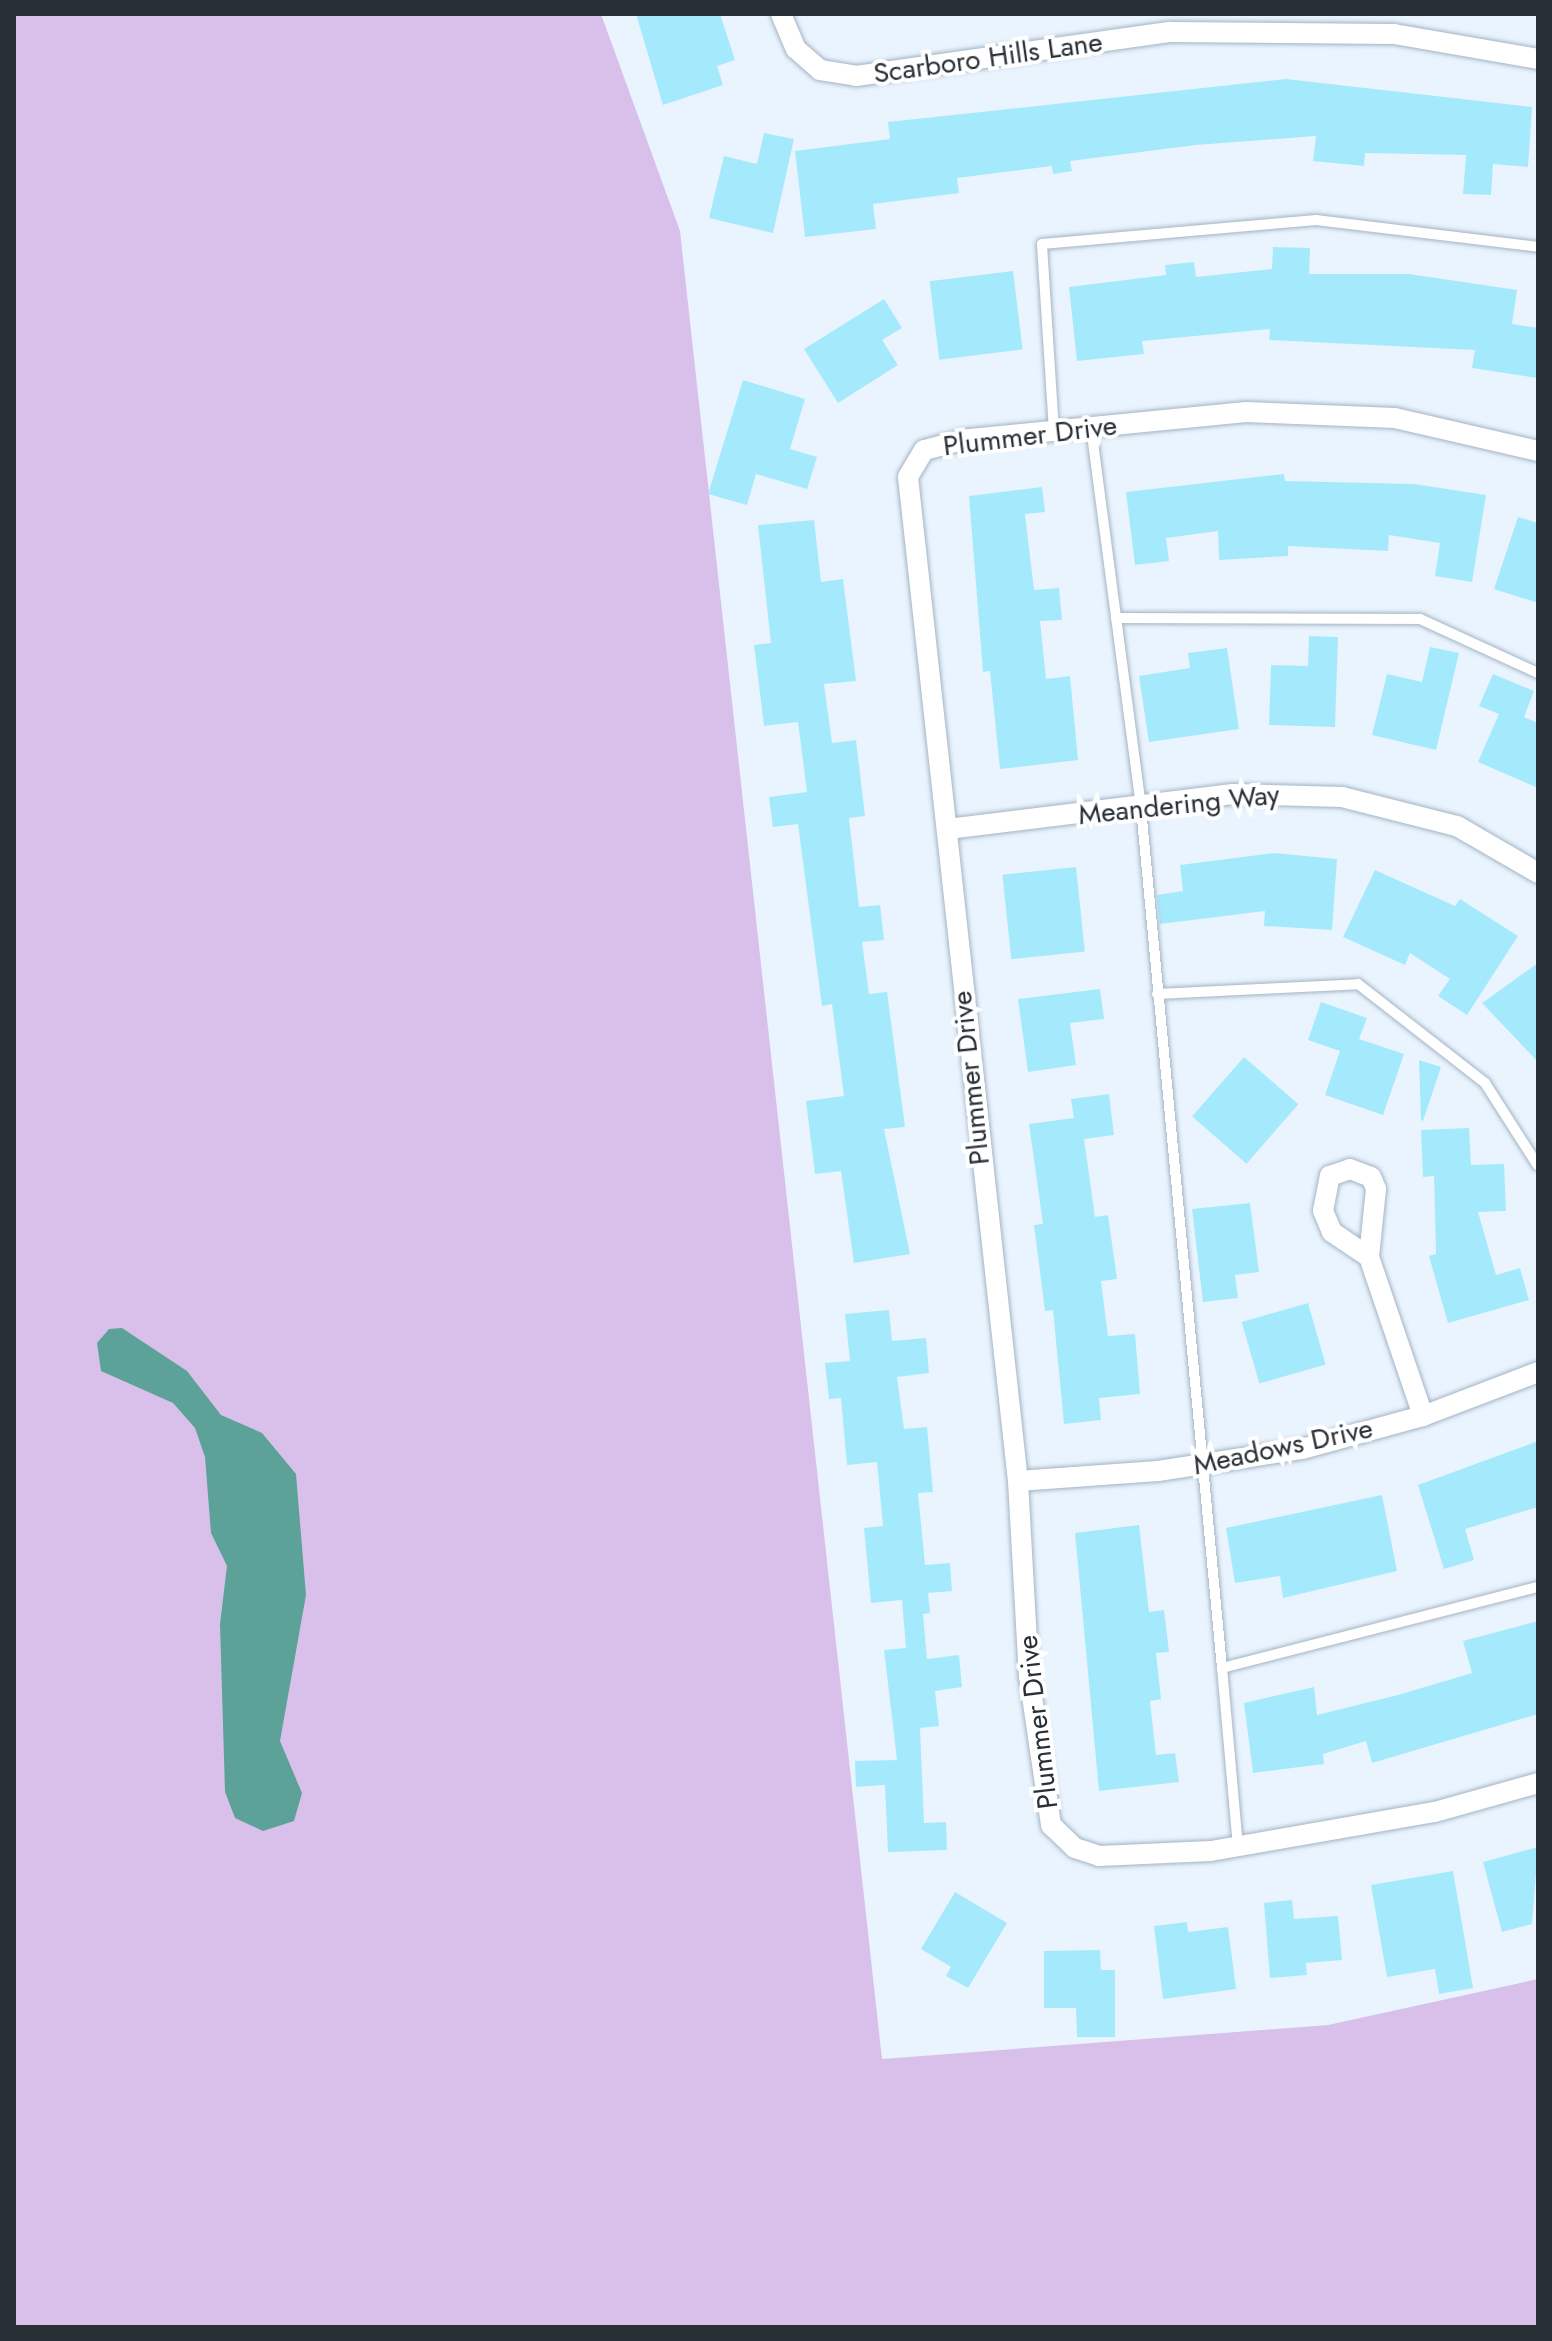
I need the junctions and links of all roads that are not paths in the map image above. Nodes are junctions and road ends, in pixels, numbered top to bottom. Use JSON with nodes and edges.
{"nodes":[{"id":1,"x":781,"y":14,"type":"edge"},
{"id":2,"x":1538,"y":59,"type":"edge"},
{"id":3,"x":1538,"y":247,"type":"edge"},
{"id":4,"x":1091,"y":427,"type":"junction"},
{"id":5,"x":1054,"y":431,"type":"junction"},
{"id":6,"x":1538,"y":451,"type":"edge"},
{"id":7,"x":1116,"y":618,"type":"junction"},
{"id":8,"x":1538,"y":673,"type":"edge"},
{"id":9,"x":1141,"y":808,"type":"junction"},
{"id":10,"x":948,"y":829,"type":"junction"},
{"id":11,"x":1538,"y":873,"type":"edge"},
{"id":12,"x":1157,"y":994,"type":"junction"},
{"id":13,"x":1538,"y":1166,"type":"edge"},
{"id":14,"x":1369,"y":1257,"type":"dead end"},
{"id":15,"x":1538,"y":1372,"type":"edge"},
{"id":16,"x":1423,"y":1416,"type":"junction"},
{"id":17,"x":1199,"y":1466,"type":"junction"},
{"id":18,"x":1018,"y":1481,"type":"junction"},
{"id":19,"x":1538,"y":1587,"type":"edge"},
{"id":20,"x":1222,"y":1668,"type":"junction"},
{"id":21,"x":1538,"y":1783,"type":"edge"},
{"id":22,"x":1238,"y":1847,"type":"junction"}],
"edges":[{"from":1,"to":2,"type":"street","name":"Scarboro Hills Lane"},
{"from":3,"to":5,"type":"lane"},
{"from":4,"to":5,"type":"street","name":"Plummer Drive"},
{"from":4,"to":6,"type":"street","name":"Plummer Drive"},
{"from":4,"to":7,"type":"lane"},
{"from":5,"to":10,"type":"street","name":"Plummer Drive"},
{"from":7,"to":8,"type":"lane"},
{"from":7,"to":9,"type":"lane"},
{"from":9,"to":10,"type":"street","name":"Meandering Way"},
{"from":9,"to":11,"type":"street","name":"Meandering Way"},
{"from":9,"to":12,"type":"lane"},
{"from":10,"to":18,"type":"street","name":"Plummer Drive"},
{"from":12,"to":13,"type":"lane"},
{"from":12,"to":17,"type":"lane"},
{"from":14,"to":16,"type":"street"},
{"from":15,"to":16,"type":"street","name":"Meadows Drive"},
{"from":16,"to":17,"type":"street","name":"Meadows Drive"},
{"from":17,"to":18,"type":"street","name":"Meadows Drive"},
{"from":17,"to":20,"type":"lane"},
{"from":18,"to":22,"type":"street","name":"Plummer Drive"},
{"from":19,"to":20,"type":"lane"},
{"from":20,"to":22,"type":"lane"},
{"from":21,"to":22,"type":"street","name":"Plummer Drive"}]}
